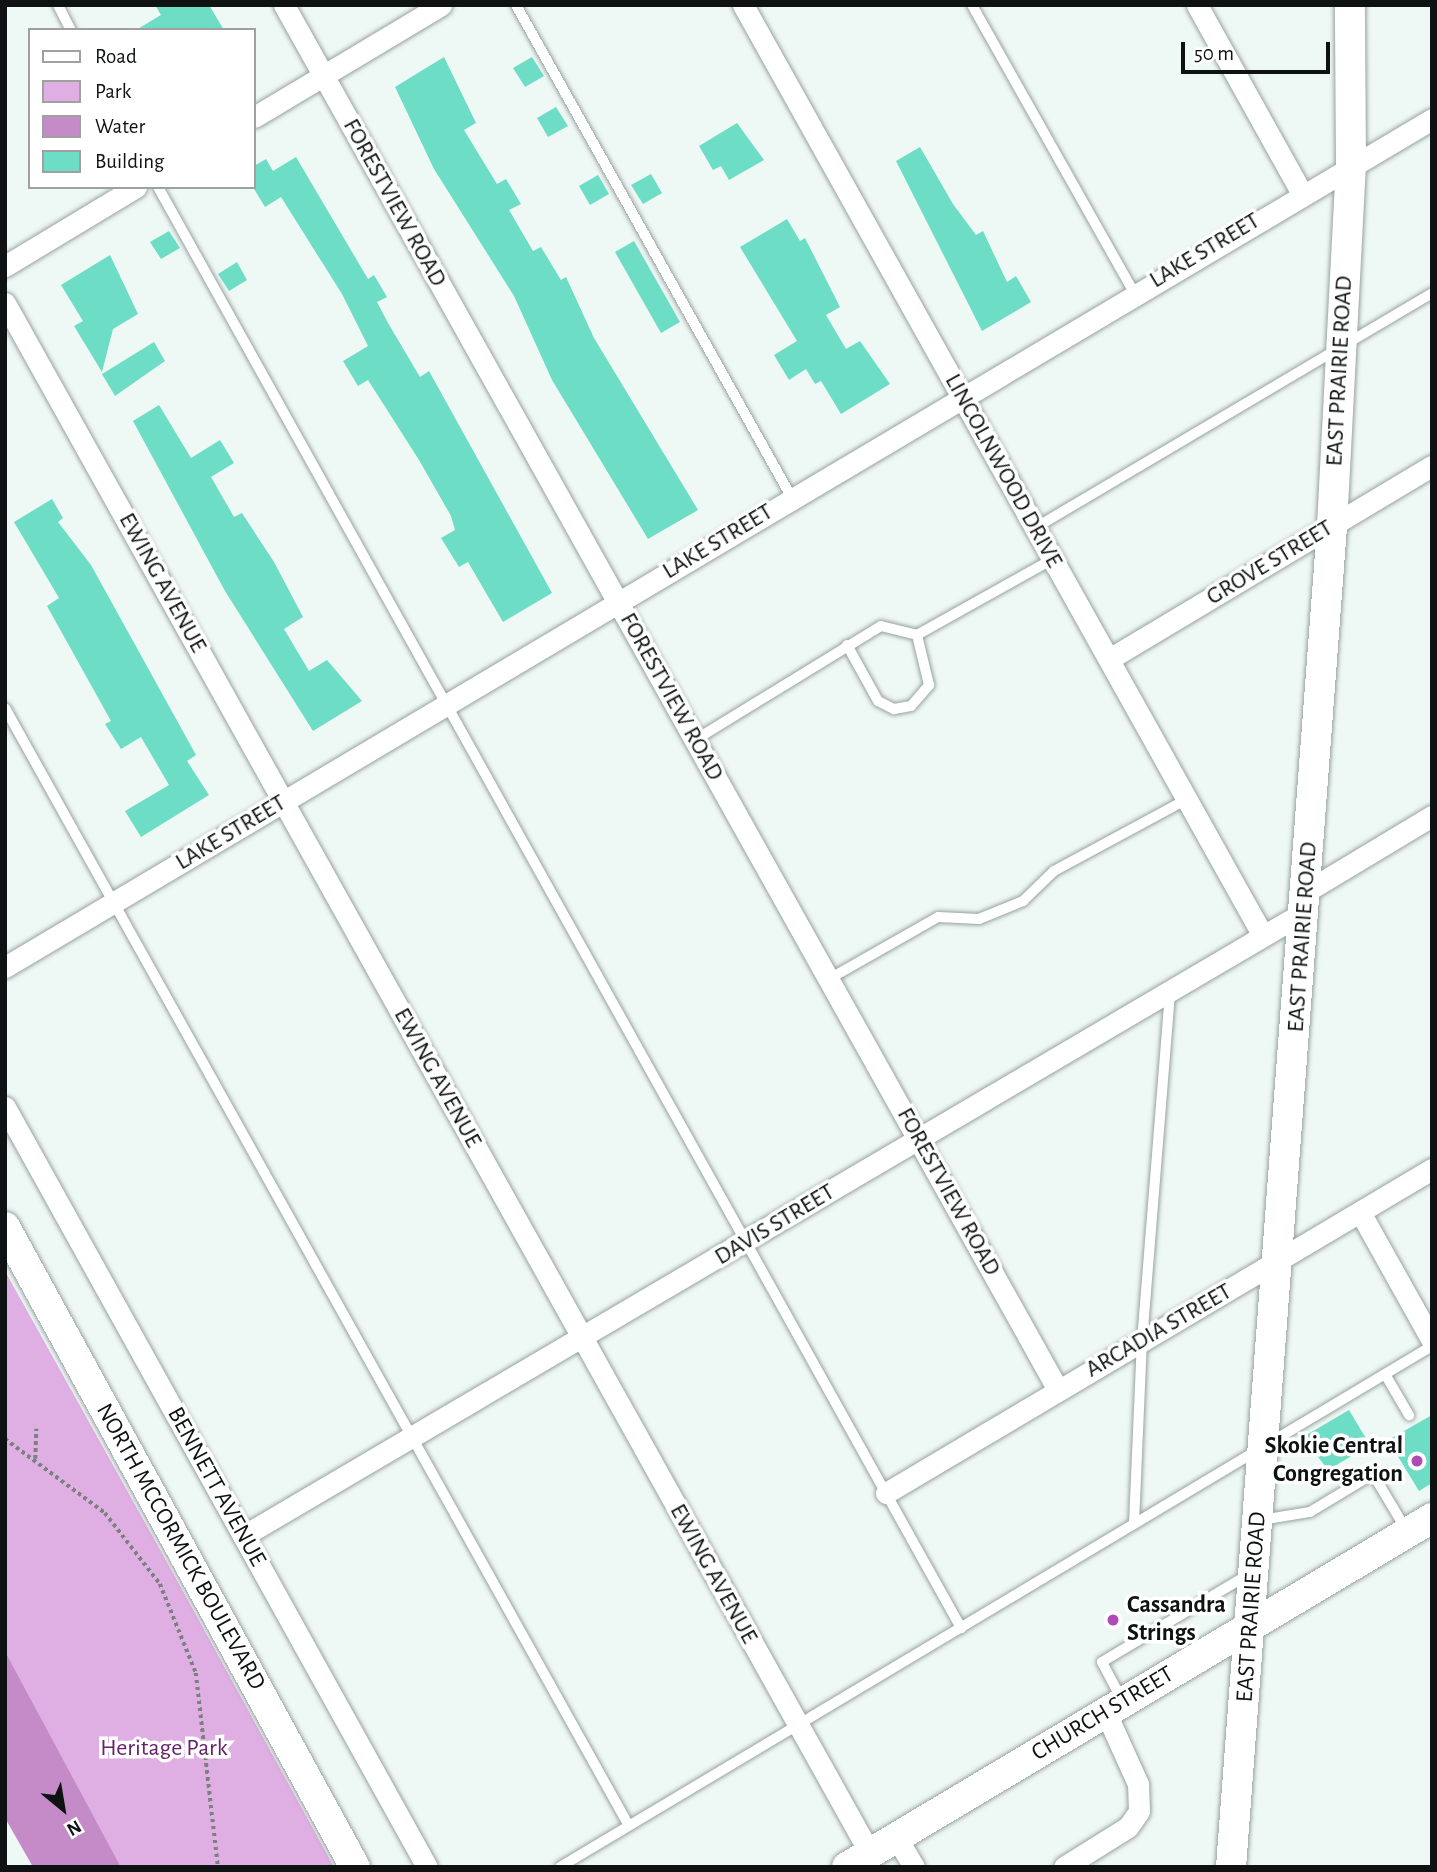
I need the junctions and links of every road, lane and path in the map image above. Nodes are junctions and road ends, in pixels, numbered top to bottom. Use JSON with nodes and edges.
{"nodes":[{"id":1,"x":58,"y":5,"type":"edge"},
{"id":2,"x":284,"y":5,"type":"edge"},
{"id":3,"x":441,"y":5,"type":"edge"},
{"id":4,"x":516,"y":5,"type":"edge"},
{"id":5,"x":743,"y":5,"type":"edge"},
{"id":6,"x":972,"y":5,"type":"edge"},
{"id":7,"x":1198,"y":5,"type":"edge"},
{"id":8,"x":1350,"y":5,"type":"edge"},
{"id":9,"x":70,"y":28,"type":"edge"},
{"id":10,"x":323,"y":75,"type":"junction"},
{"id":11,"x":256,"y":116,"type":"edge"},
{"id":12,"x":1432,"y":118,"type":"edge"},
{"id":13,"x":1351,"y":164,"type":"junction"},
{"id":14,"x":133,"y":189,"type":"edge"},
{"id":15,"x":159,"y":189,"type":"edge"},
{"id":16,"x":1302,"y":194,"type":"junction"},
{"id":17,"x":5,"y":266,"type":"edge"},
{"id":18,"x":1135,"y":293,"type":"junction"},
{"id":19,"x":1432,"y":293,"type":"edge"},
{"id":20,"x":5,"y":303,"type":"edge"},
{"id":21,"x":1341,"y":346,"type":"junction"},
{"id":22,"x":962,"y":397,"type":"junction"},
{"id":23,"x":1432,"y":466,"type":"edge"},
{"id":24,"x":792,"y":498,"type":"junction"},
{"id":25,"x":1332,"y":526,"type":"junction"},
{"id":26,"x":1035,"y":528,"type":"junction"},
{"id":27,"x":1053,"y":559,"type":"junction"},
{"id":28,"x":617,"y":602,"type":"junction"},
{"id":29,"x":917,"y":635,"type":"junction"},
{"id":30,"x":847,"y":645,"type":"junction"},
{"id":31,"x":1109,"y":659,"type":"junction"},
{"id":32,"x":448,"y":703,"type":"junction"},
{"id":33,"x":5,"y":708,"type":"edge"},
{"id":34,"x":695,"y":740,"type":"junction"},
{"id":35,"x":1187,"y":799,"type":"junction"},
{"id":36,"x":284,"y":801,"type":"junction"},
{"id":37,"x":1432,"y":816,"type":"edge"},
{"id":38,"x":1306,"y":901,"type":"junction"},
{"id":39,"x":114,"y":903,"type":"junction"},
{"id":40,"x":1263,"y":936,"type":"junction"},
{"id":41,"x":5,"y":967,"type":"edge"},
{"id":42,"x":828,"y":979,"type":"junction"},
{"id":43,"x":1170,"y":991,"type":"junction"},
{"id":44,"x":5,"y":1107,"type":"edge"},
{"id":45,"x":919,"y":1140,"type":"junction"},
{"id":46,"x":1432,"y":1169,"type":"edge"},
{"id":47,"x":1360,"y":1212,"type":"junction"},
{"id":48,"x":5,"y":1227,"type":"edge"},
{"id":49,"x":745,"y":1243,"type":"junction"},
{"id":50,"x":1279,"y":1261,"type":"junction"},
{"id":51,"x":581,"y":1340,"type":"junction"},
{"id":52,"x":1142,"y":1341,"type":"junction"},
{"id":53,"x":1432,"y":1343,"type":"edge"},
{"id":54,"x":1385,"y":1374,"type":"junction"},
{"id":55,"x":1058,"y":1390,"type":"junction"},
{"id":56,"x":1409,"y":1416,"type":"dead end"},
{"id":57,"x":36,"y":1429,"type":"dead end"},
{"id":58,"x":412,"y":1438,"type":"junction"},
{"id":59,"x":5,"y":1439,"type":"edge"},
{"id":60,"x":1264,"y":1446,"type":"junction"},
{"id":61,"x":35,"y":1459,"type":"junction"},
{"id":62,"x":886,"y":1493,"type":"junction"},
{"id":63,"x":1258,"y":1520,"type":"junction"},
{"id":64,"x":1134,"y":1524,"type":"junction"},
{"id":65,"x":1420,"y":1525,"type":"edge"},
{"id":66,"x":243,"y":1536,"type":"junction"},
{"id":67,"x":1255,"y":1570,"type":"junction"},
{"id":68,"x":1251,"y":1626,"type":"junction"},
{"id":69,"x":961,"y":1628,"type":"junction"},
{"id":70,"x":1114,"y":1707,"type":"junction"},
{"id":71,"x":798,"y":1725,"type":"junction"},
{"id":72,"x":629,"y":1826,"type":"junction"},
{"id":73,"x":896,"y":1837,"type":"junction"},
{"id":74,"x":858,"y":1860,"type":"edge"},
{"id":75,"x":218,"y":1867,"type":"edge"},
{"id":76,"x":355,"y":1867,"type":"edge"},
{"id":77,"x":427,"y":1867,"type":"edge"},
{"id":78,"x":560,"y":1867,"type":"edge"},
{"id":79,"x":914,"y":1867,"type":"edge"},
{"id":80,"x":1064,"y":1867,"type":"edge"},
{"id":81,"x":1231,"y":1867,"type":"edge"}],
"edges":[{"from":1,"to":9,"type":"lane"},
{"from":2,"to":10,"type":"street","name":"FORESTVIEW ROAD"},
{"from":3,"to":10,"type":"street"},
{"from":4,"to":24,"type":"lane"},
{"from":5,"to":22,"type":"street","name":"LINCOLNWOOD DRIVE"},
{"from":6,"to":18,"type":"lane"},
{"from":7,"to":16,"type":"street"},
{"from":8,"to":13,"type":"street","name":"EAST PRAIRIE ROAD"},
{"from":10,"to":11,"type":"street"},
{"from":10,"to":28,"type":"street","name":"FORESTVIEW ROAD"},
{"from":12,"to":13,"type":"street","name":"LAKE STREET"},
{"from":13,"to":16,"type":"street","name":"LAKE STREET"},
{"from":13,"to":21,"type":"street","name":"EAST PRAIRIE ROAD"},
{"from":14,"to":17,"type":"street"},
{"from":15,"to":32,"type":"lane"},
{"from":16,"to":18,"type":"street","name":"LAKE STREET"},
{"from":18,"to":22,"type":"street","name":"LAKE STREET"},
{"from":19,"to":21,"type":"lane"},
{"from":20,"to":36,"type":"street","name":"EWING AVENUE"},
{"from":21,"to":25,"type":"street","name":"EAST PRAIRIE ROAD"},
{"from":21,"to":26,"type":"lane"},
{"from":22,"to":24,"type":"street","name":"LAKE STREET"},
{"from":22,"to":26,"type":"street","name":"LINCOLNWOOD DRIVE"},
{"from":23,"to":25,"type":"street","name":"GROVE STREET"},
{"from":24,"to":28,"type":"street","name":"LAKE STREET"},
{"from":25,"to":31,"type":"street","name":"GROVE STREET"},
{"from":25,"to":38,"type":"street","name":"EAST PRAIRIE ROAD"},
{"from":26,"to":27,"type":"street","name":"LINCOLNWOOD DRIVE"},
{"from":27,"to":29,"type":"lane"},
{"from":27,"to":31,"type":"street","name":"LINCOLNWOOD DRIVE"},
{"from":28,"to":32,"type":"street","name":"LAKE STREET"},
{"from":28,"to":34,"type":"street","name":"FORESTVIEW ROAD"},
{"from":29,"to":30,"type":"lane"},
{"from":29,"to":30,"type":"lane"},
{"from":30,"to":34,"type":"lane"},
{"from":31,"to":35,"type":"street","name":"LINCOLNWOOD DRIVE"},
{"from":32,"to":36,"type":"street","name":"LAKE STREET"},
{"from":32,"to":49,"type":"lane"},
{"from":33,"to":39,"type":"lane"},
{"from":34,"to":42,"type":"street","name":"FORESTVIEW ROAD"},
{"from":35,"to":40,"type":"street","name":"LINCOLNWOOD DRIVE"},
{"from":35,"to":42,"type":"lane"},
{"from":36,"to":39,"type":"street","name":"LAKE STREET"},
{"from":36,"to":51,"type":"street","name":"EWING AVENUE"},
{"from":37,"to":38,"type":"street","name":"DAVIS STREET"},
{"from":38,"to":40,"type":"street","name":"DAVIS STREET"},
{"from":38,"to":50,"type":"street","name":"EAST PRAIRIE ROAD"},
{"from":39,"to":41,"type":"street","name":"LAKE STREET"},
{"from":39,"to":58,"type":"lane"},
{"from":40,"to":43,"type":"street","name":"DAVIS STREET"},
{"from":42,"to":45,"type":"street","name":"FORESTVIEW ROAD"},
{"from":43,"to":45,"type":"street","name":"DAVIS STREET"},
{"from":43,"to":52,"type":"lane"},
{"from":44,"to":66,"type":"street","name":"BENNETT AVENUE"},
{"from":45,"to":49,"type":"street","name":"DAVIS STREET"},
{"from":45,"to":55,"type":"street","name":"FORESTVIEW ROAD"},
{"from":46,"to":47,"type":"street","name":"ARCADIA STREET"},
{"from":47,"to":50,"type":"street","name":"ARCADIA STREET"},
{"from":47,"to":53,"type":"street"},
{"from":48,"to":76,"type":"street","name":"NORTH MCCORMICK BOULEVARD"},
{"from":49,"to":51,"type":"street","name":"DAVIS STREET"},
{"from":49,"to":62,"type":"lane"},
{"from":50,"to":52,"type":"street","name":"ARCADIA STREET"},
{"from":50,"to":60,"type":"street","name":"EAST PRAIRIE ROAD"},
{"from":51,"to":58,"type":"street","name":"DAVIS STREET"},
{"from":51,"to":71,"type":"street","name":"EWING AVENUE"},
{"from":52,"to":55,"type":"street","name":"ARCADIA STREET"},
{"from":52,"to":64,"type":"lane"},
{"from":53,"to":54,"type":"lane"},
{"from":54,"to":56,"type":"lane"},
{"from":54,"to":60,"type":"lane"},
{"from":55,"to":62,"type":"street","name":"ARCADIA STREET"},
{"from":57,"to":61,"type":"path"},
{"from":58,"to":66,"type":"street","name":"DAVIS STREET"},
{"from":58,"to":72,"type":"lane"},
{"from":59,"to":61,"type":"path"},
{"from":60,"to":63,"type":"street","name":"EAST PRAIRIE ROAD"},
{"from":60,"to":64,"type":"lane"},
{"from":61,"to":75,"type":"path"},
{"from":62,"to":69,"type":"lane"},
{"from":63,"to":65,"type":"lane"},
{"from":63,"to":67,"type":"street","name":"EAST PRAIRIE ROAD"},
{"from":64,"to":69,"type":"lane"},
{"from":65,"to":68,"type":"street","name":"CHURCH STREET"},
{"from":66,"to":77,"type":"street","name":"BENNETT AVENUE"},
{"from":67,"to":68,"type":"street","name":"EAST PRAIRIE ROAD"},
{"from":67,"to":70,"type":"lane"},
{"from":68,"to":70,"type":"street","name":"CHURCH STREET"},
{"from":68,"to":81,"type":"street","name":"EAST PRAIRIE ROAD"},
{"from":69,"to":71,"type":"lane"},
{"from":70,"to":73,"type":"street","name":"CHURCH STREET"},
{"from":70,"to":80,"type":"street"},
{"from":71,"to":72,"type":"lane"},
{"from":71,"to":74,"type":"street","name":"EWING AVENUE"},
{"from":72,"to":78,"type":"lane"},
{"from":73,"to":74,"type":"street","name":"CHURCH STREET"},
{"from":73,"to":79,"type":"street"}]}
